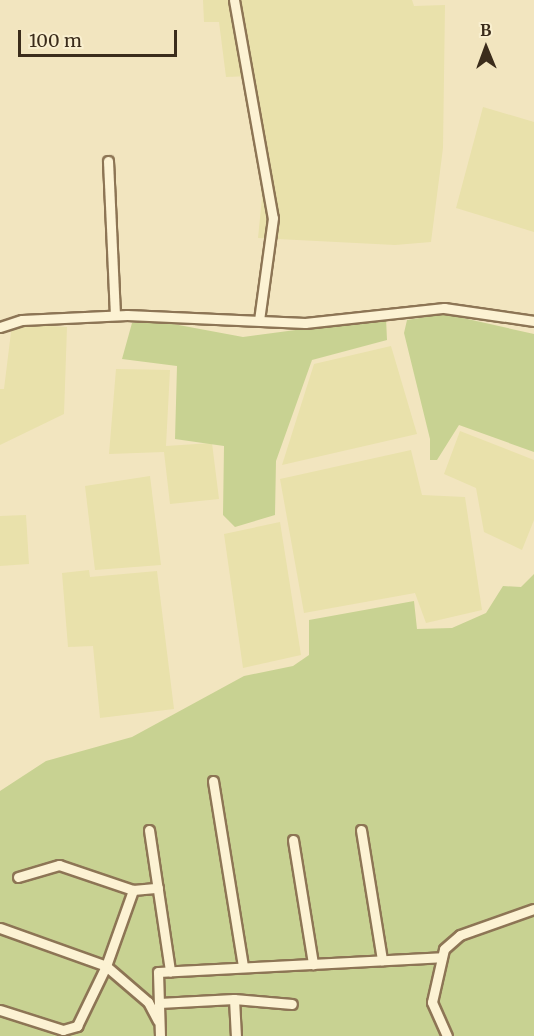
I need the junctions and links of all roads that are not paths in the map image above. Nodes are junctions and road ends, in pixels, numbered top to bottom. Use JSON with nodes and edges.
{"nodes":[{"id":1,"x":234,"y":0,"type":"edge"},
{"id":2,"x":108,"y":161,"type":"dead end"},
{"id":3,"x":115,"y":315,"type":"junction"},
{"id":4,"x":259,"y":320,"type":"junction"},
{"id":5,"x":534,"y":321,"type":"edge"},
{"id":6,"x":0,"y":327,"type":"edge"},
{"id":7,"x":213,"y":781,"type":"dead end"},
{"id":8,"x":149,"y":830,"type":"dead end"},
{"id":9,"x":362,"y":830,"type":"dead end"},
{"id":10,"x":293,"y":840,"type":"dead end"},
{"id":11,"x":18,"y":877,"type":"dead end"},
{"id":12,"x":158,"y":888,"type":"junction"},
{"id":13,"x":133,"y":890,"type":"junction"},
{"id":14,"x":534,"y":909,"type":"edge"},
{"id":15,"x":0,"y":927,"type":"edge"},
{"id":16,"x":442,"y":957,"type":"junction"},
{"id":17,"x":382,"y":960,"type":"junction"},
{"id":18,"x":313,"y":964,"type":"junction"},
{"id":19,"x":106,"y":966,"type":"junction"},
{"id":20,"x":243,"y":967,"type":"junction"},
{"id":21,"x":170,"y":971,"type":"junction"},
{"id":22,"x":234,"y":999,"type":"junction"},
{"id":23,"x":159,"y":1003,"type":"junction"},
{"id":24,"x":292,"y":1004,"type":"dead end"},
{"id":25,"x":0,"y":1010,"type":"edge"},
{"id":26,"x":159,"y":1024,"type":"junction"},
{"id":27,"x":160,"y":1036,"type":"edge"},
{"id":28,"x":236,"y":1036,"type":"edge"},
{"id":29,"x":447,"y":1036,"type":"edge"}],
"edges":[{"from":1,"to":4,"type":"street"},
{"from":2,"to":3,"type":"street"},
{"from":3,"to":4,"type":"street"},
{"from":3,"to":6,"type":"street"},
{"from":4,"to":5,"type":"street"},
{"from":7,"to":20,"type":"street"},
{"from":8,"to":12,"type":"street"},
{"from":9,"to":17,"type":"street"},
{"from":10,"to":18,"type":"street"},
{"from":11,"to":13,"type":"street"},
{"from":12,"to":13,"type":"street"},
{"from":12,"to":21,"type":"street"},
{"from":13,"to":19,"type":"street"},
{"from":14,"to":16,"type":"street"},
{"from":15,"to":19,"type":"street"},
{"from":16,"to":17,"type":"street"},
{"from":16,"to":29,"type":"street"},
{"from":17,"to":18,"type":"street"},
{"from":18,"to":20,"type":"street"},
{"from":19,"to":25,"type":"street"},
{"from":19,"to":26,"type":"street"},
{"from":20,"to":21,"type":"street"},
{"from":21,"to":23,"type":"street"},
{"from":22,"to":23,"type":"street"},
{"from":22,"to":24,"type":"street"},
{"from":22,"to":28,"type":"street"},
{"from":23,"to":26,"type":"street"},
{"from":26,"to":27,"type":"street"}]}
